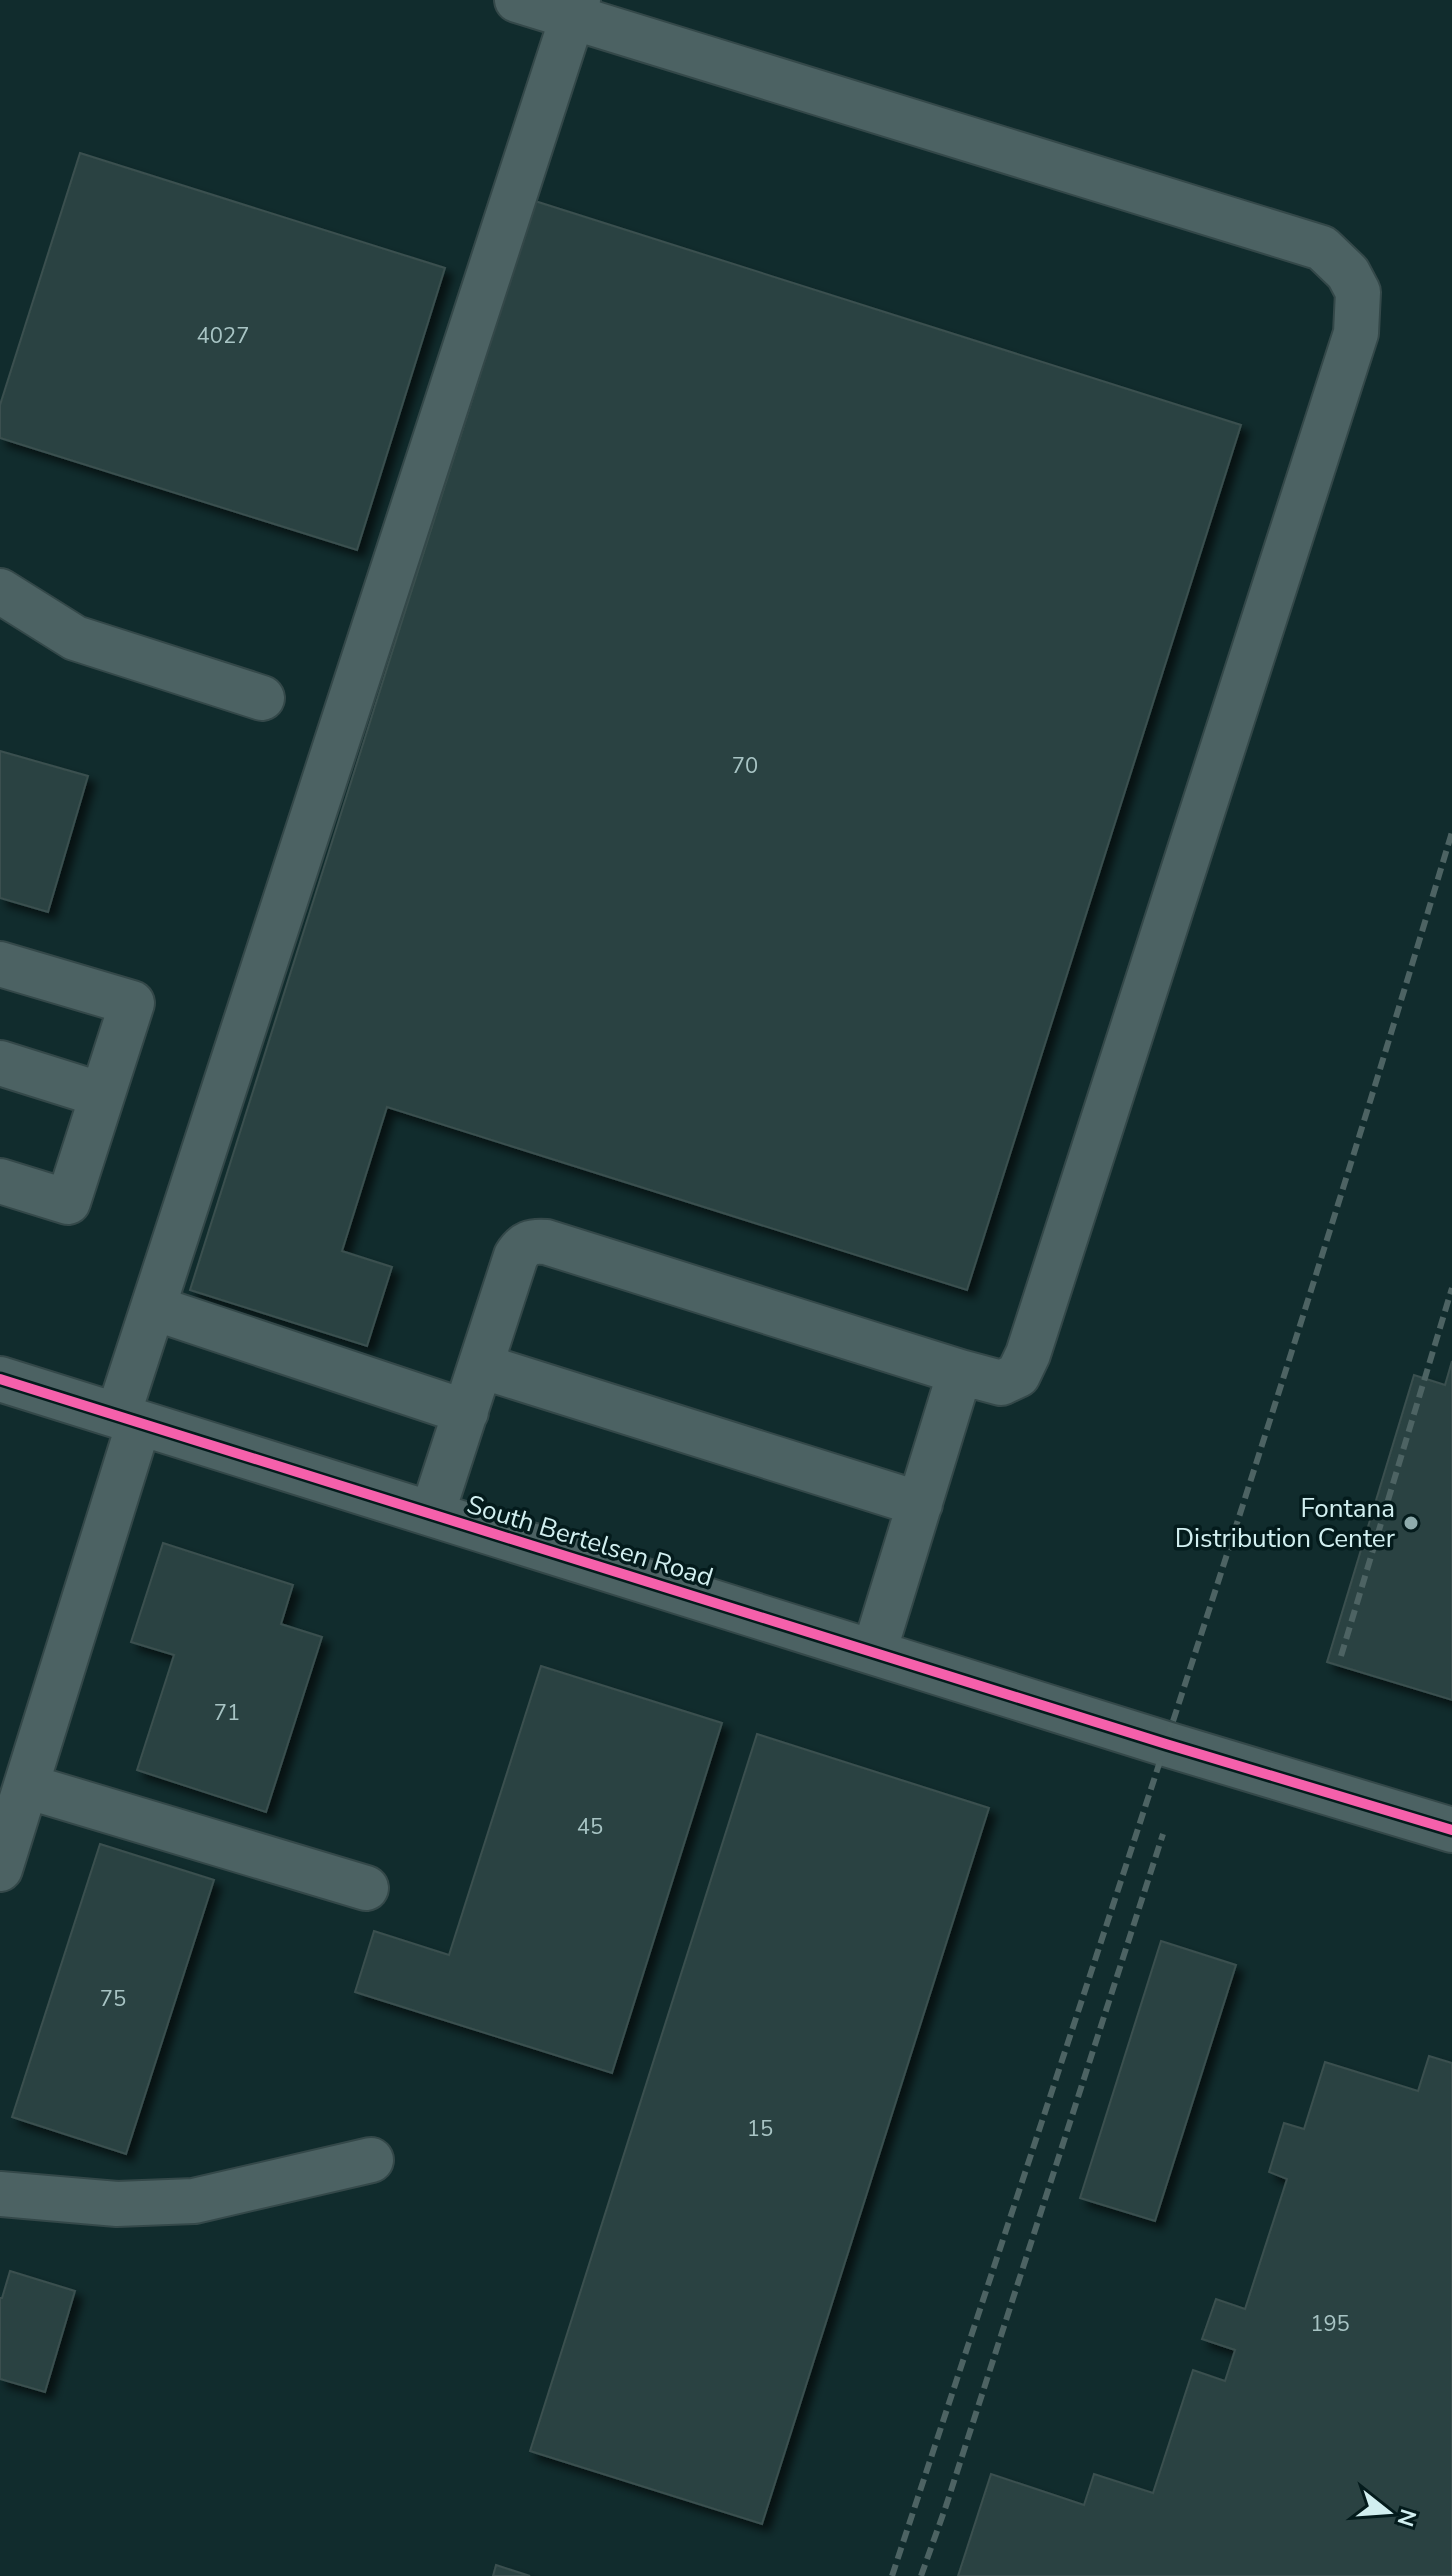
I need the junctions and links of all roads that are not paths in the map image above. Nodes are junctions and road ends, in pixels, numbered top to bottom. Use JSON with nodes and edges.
{"nodes":[{"id":1,"x":517,"y":0,"type":"edge"},
{"id":2,"x":575,"y":8,"type":"edge"},
{"id":3,"x":0,"y":591,"type":"edge"},
{"id":4,"x":262,"y":698,"type":"dead end"},
{"id":5,"x":0,"y":964,"type":"edge"},
{"id":6,"x":0,"y":1063,"type":"edge"},
{"id":7,"x":102,"y":1095,"type":"junction"},
{"id":8,"x":0,"y":1181,"type":"edge"},
{"id":9,"x":154,"y":1308,"type":"junction"},
{"id":10,"x":481,"y":1366,"type":"junction"},
{"id":11,"x":960,"y":1372,"type":"junction"},
{"id":12,"x":0,"y":1379,"type":"edge"},
{"id":13,"x":466,"y":1412,"type":"junction"},
{"id":14,"x":128,"y":1419,"type":"junction"},
{"id":15,"x":920,"y":1504,"type":"junction"},
{"id":16,"x":432,"y":1514,"type":"junction"},
{"id":17,"x":874,"y":1652,"type":"junction"},
{"id":18,"x":26,"y":1786,"type":"junction"},
{"id":19,"x":1452,"y":1830,"type":"edge"},
{"id":20,"x":0,"y":1869,"type":"edge"},
{"id":21,"x":366,"y":1888,"type":"dead end"},
{"id":22,"x":371,"y":2160,"type":"dead end"},
{"id":23,"x":0,"y":2194,"type":"edge"}],
"edges":[{"from":1,"to":2,"type":"street"},
{"from":2,"to":9,"type":"street"},
{"from":2,"to":11,"type":"street"},
{"from":3,"to":4,"type":"street"},
{"from":5,"to":7,"type":"street"},
{"from":6,"to":7,"type":"street"},
{"from":7,"to":8,"type":"street"},
{"from":9,"to":13,"type":"street"},
{"from":9,"to":14,"type":"street"},
{"from":10,"to":11,"type":"street"},
{"from":10,"to":13,"type":"street"},
{"from":10,"to":15,"type":"street"},
{"from":11,"to":15,"type":"street"},
{"from":12,"to":14,"type":"street","name":"South Bertelsen Road"},
{"from":13,"to":16,"type":"street"},
{"from":14,"to":16,"type":"street","name":"South Bertelsen Road"},
{"from":14,"to":18,"type":"street"},
{"from":15,"to":17,"type":"street"},
{"from":16,"to":17,"type":"street","name":"South Bertelsen Road"},
{"from":17,"to":19,"type":"street","name":"South Bertelsen Road"},
{"from":18,"to":20,"type":"street"},
{"from":18,"to":21,"type":"street"},
{"from":22,"to":23,"type":"street"}]}
